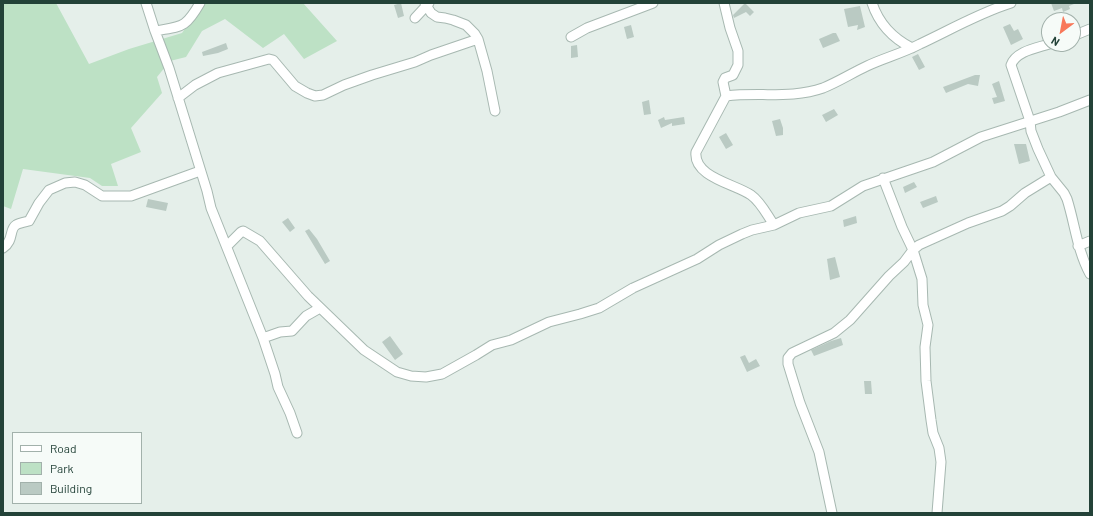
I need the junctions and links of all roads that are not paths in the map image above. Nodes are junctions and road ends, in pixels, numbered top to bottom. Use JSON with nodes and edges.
{"nodes":[{"id":1,"x":146,"y":3,"type":"edge"},
{"id":2,"x":200,"y":3,"type":"edge"},
{"id":3,"x":653,"y":3,"type":"edge"},
{"id":4,"x":724,"y":3,"type":"edge"},
{"id":5,"x":872,"y":3,"type":"edge"},
{"id":6,"x":1011,"y":3,"type":"edge"},
{"id":7,"x":427,"y":4,"type":"edge"},
{"id":8,"x":415,"y":18,"type":"dead end"},
{"id":9,"x":155,"y":31,"type":"junction"},
{"id":10,"x":571,"y":37,"type":"dead end"},
{"id":11,"x":478,"y":40,"type":"junction"},
{"id":12,"x":1041,"y":47,"type":"edge"},
{"id":13,"x":912,"y":48,"type":"junction"},
{"id":14,"x":726,"y":96,"type":"junction"},
{"id":15,"x":178,"y":98,"type":"junction"},
{"id":16,"x":1090,"y":100,"type":"edge"},
{"id":17,"x":496,"y":111,"type":"dead end"},
{"id":18,"x":1030,"y":121,"type":"junction"},
{"id":19,"x":200,"y":171,"type":"junction"},
{"id":20,"x":1051,"y":177,"type":"junction"},
{"id":21,"x":883,"y":178,"type":"junction"},
{"id":22,"x":774,"y":225,"type":"junction"},
{"id":23,"x":1090,"y":241,"type":"edge"},
{"id":24,"x":227,"y":246,"type":"junction"},
{"id":25,"x":1078,"y":246,"type":"junction"},
{"id":26,"x":3,"y":248,"type":"edge"},
{"id":27,"x":913,"y":250,"type":"junction"},
{"id":28,"x":1090,"y":274,"type":"edge"},
{"id":29,"x":320,"y":308,"type":"junction"},
{"id":30,"x":263,"y":338,"type":"junction"},
{"id":31,"x":297,"y":433,"type":"dead end"},
{"id":32,"x":832,"y":513,"type":"edge"},
{"id":33,"x":937,"y":513,"type":"edge"}],
"edges":[{"from":1,"to":9,"type":"street"},
{"from":2,"to":9,"type":"street"},
{"from":3,"to":10,"type":"street"},
{"from":4,"to":14,"type":"street"},
{"from":5,"to":13,"type":"street"},
{"from":6,"to":13,"type":"street"},
{"from":7,"to":8,"type":"street"},
{"from":7,"to":11,"type":"street"},
{"from":9,"to":15,"type":"street"},
{"from":11,"to":15,"type":"street"},
{"from":11,"to":17,"type":"street"},
{"from":12,"to":18,"type":"street"},
{"from":13,"to":14,"type":"street"},
{"from":14,"to":22,"type":"street"},
{"from":15,"to":19,"type":"street"},
{"from":16,"to":18,"type":"street"},
{"from":18,"to":20,"type":"street"},
{"from":18,"to":21,"type":"street"},
{"from":19,"to":24,"type":"street"},
{"from":19,"to":26,"type":"street"},
{"from":20,"to":25,"type":"street"},
{"from":20,"to":27,"type":"street"},
{"from":21,"to":22,"type":"street"},
{"from":21,"to":27,"type":"street"},
{"from":22,"to":29,"type":"street"},
{"from":23,"to":25,"type":"street"},
{"from":24,"to":29,"type":"street"},
{"from":24,"to":30,"type":"street"},
{"from":25,"to":28,"type":"street"},
{"from":27,"to":32,"type":"street"},
{"from":27,"to":33,"type":"street"},
{"from":29,"to":30,"type":"street"},
{"from":30,"to":31,"type":"street"}]}
